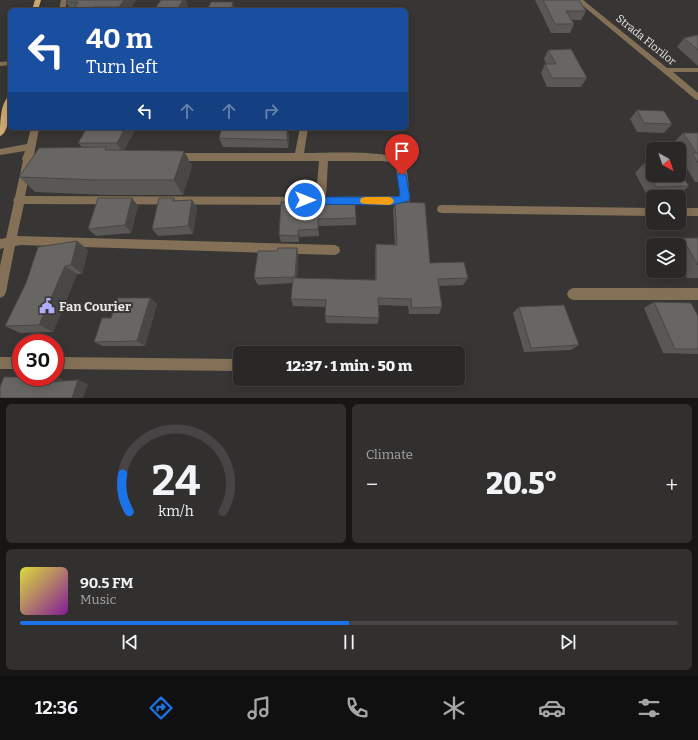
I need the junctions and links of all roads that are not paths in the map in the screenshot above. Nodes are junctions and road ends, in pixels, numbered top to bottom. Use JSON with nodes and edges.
{"nodes":[{"id":1,"x":579,"y":0,"type":"edge"},
{"id":2,"x":665,"y":70,"type":"junction"},
{"id":3,"x":698,"y":70,"type":"edge"},
{"id":4,"x":698,"y":97,"type":"edge"},
{"id":5,"x":8,"y":105,"type":"edge"},
{"id":6,"x":34,"y":130,"type":"edge"},
{"id":7,"x":304,"y":130,"type":"edge"},
{"id":8,"x":0,"y":133,"type":"edge"},
{"id":9,"x":30,"y":147,"type":"junction"},
{"id":10,"x":0,"y":152,"type":"edge"},
{"id":11,"x":55,"y":157,"type":"edge"},
{"id":12,"x":164,"y":157,"type":"edge"},
{"id":13,"x":299,"y":157,"type":"junction"},
{"id":14,"x":324,"y":158,"type":"junction"},
{"id":15,"x":27,"y":159,"type":"junction"},
{"id":16,"x":18,"y":200,"type":"junction"},
{"id":17,"x":321,"y":200,"type":"junction"},
{"id":18,"x":442,"y":209,"type":"dead end"},
{"id":19,"x":646,"y":212,"type":"edge"},
{"id":20,"x":686,"y":212,"type":"edge"},
{"id":21,"x":698,"y":212,"type":"edge"},
{"id":22,"x":5,"y":243,"type":"edge"},
{"id":23,"x":335,"y":250,"type":"dead end"},
{"id":24,"x":0,"y":292,"type":"edge"},
{"id":25,"x":573,"y":294,"type":"dead end"},
{"id":26,"x":698,"y":294,"type":"edge"},
{"id":27,"x":12,"y":363,"type":"edge"},
{"id":28,"x":64,"y":363,"type":"edge"},
{"id":29,"x":0,"y":364,"type":"edge"},
{"id":30,"x":233,"y":365,"type":"edge"}],
"edges":[{"from":1,"to":2,"type":"street","name":"Strada Florilor"},
{"from":2,"to":3,"type":"street"},
{"from":2,"to":4,"type":"street","name":"Strada Florilor"},
{"from":5,"to":8,"type":"main road"},
{"from":6,"to":9,"type":"street"},
{"from":7,"to":13,"type":"street"},
{"from":9,"to":10,"type":"street"},
{"from":9,"to":15,"type":"street"},
{"from":11,"to":15,"type":"street"},
{"from":12,"to":13,"type":"street"},
{"from":13,"to":14,"type":"street"},
{"from":14,"to":17,"type":"street"},
{"from":14,"to":17,"type":"street"},
{"from":15,"to":16,"type":"street"},
{"from":16,"to":17,"type":"street"},
{"from":16,"to":22,"type":"street"},
{"from":18,"to":19,"type":"street"},
{"from":20,"to":21,"type":"street"},
{"from":22,"to":23,"type":"street"},
{"from":22,"to":24,"type":"street"},
{"from":25,"to":26,"type":"street"},
{"from":27,"to":29,"type":"street"},
{"from":28,"to":30,"type":"street"}]}
